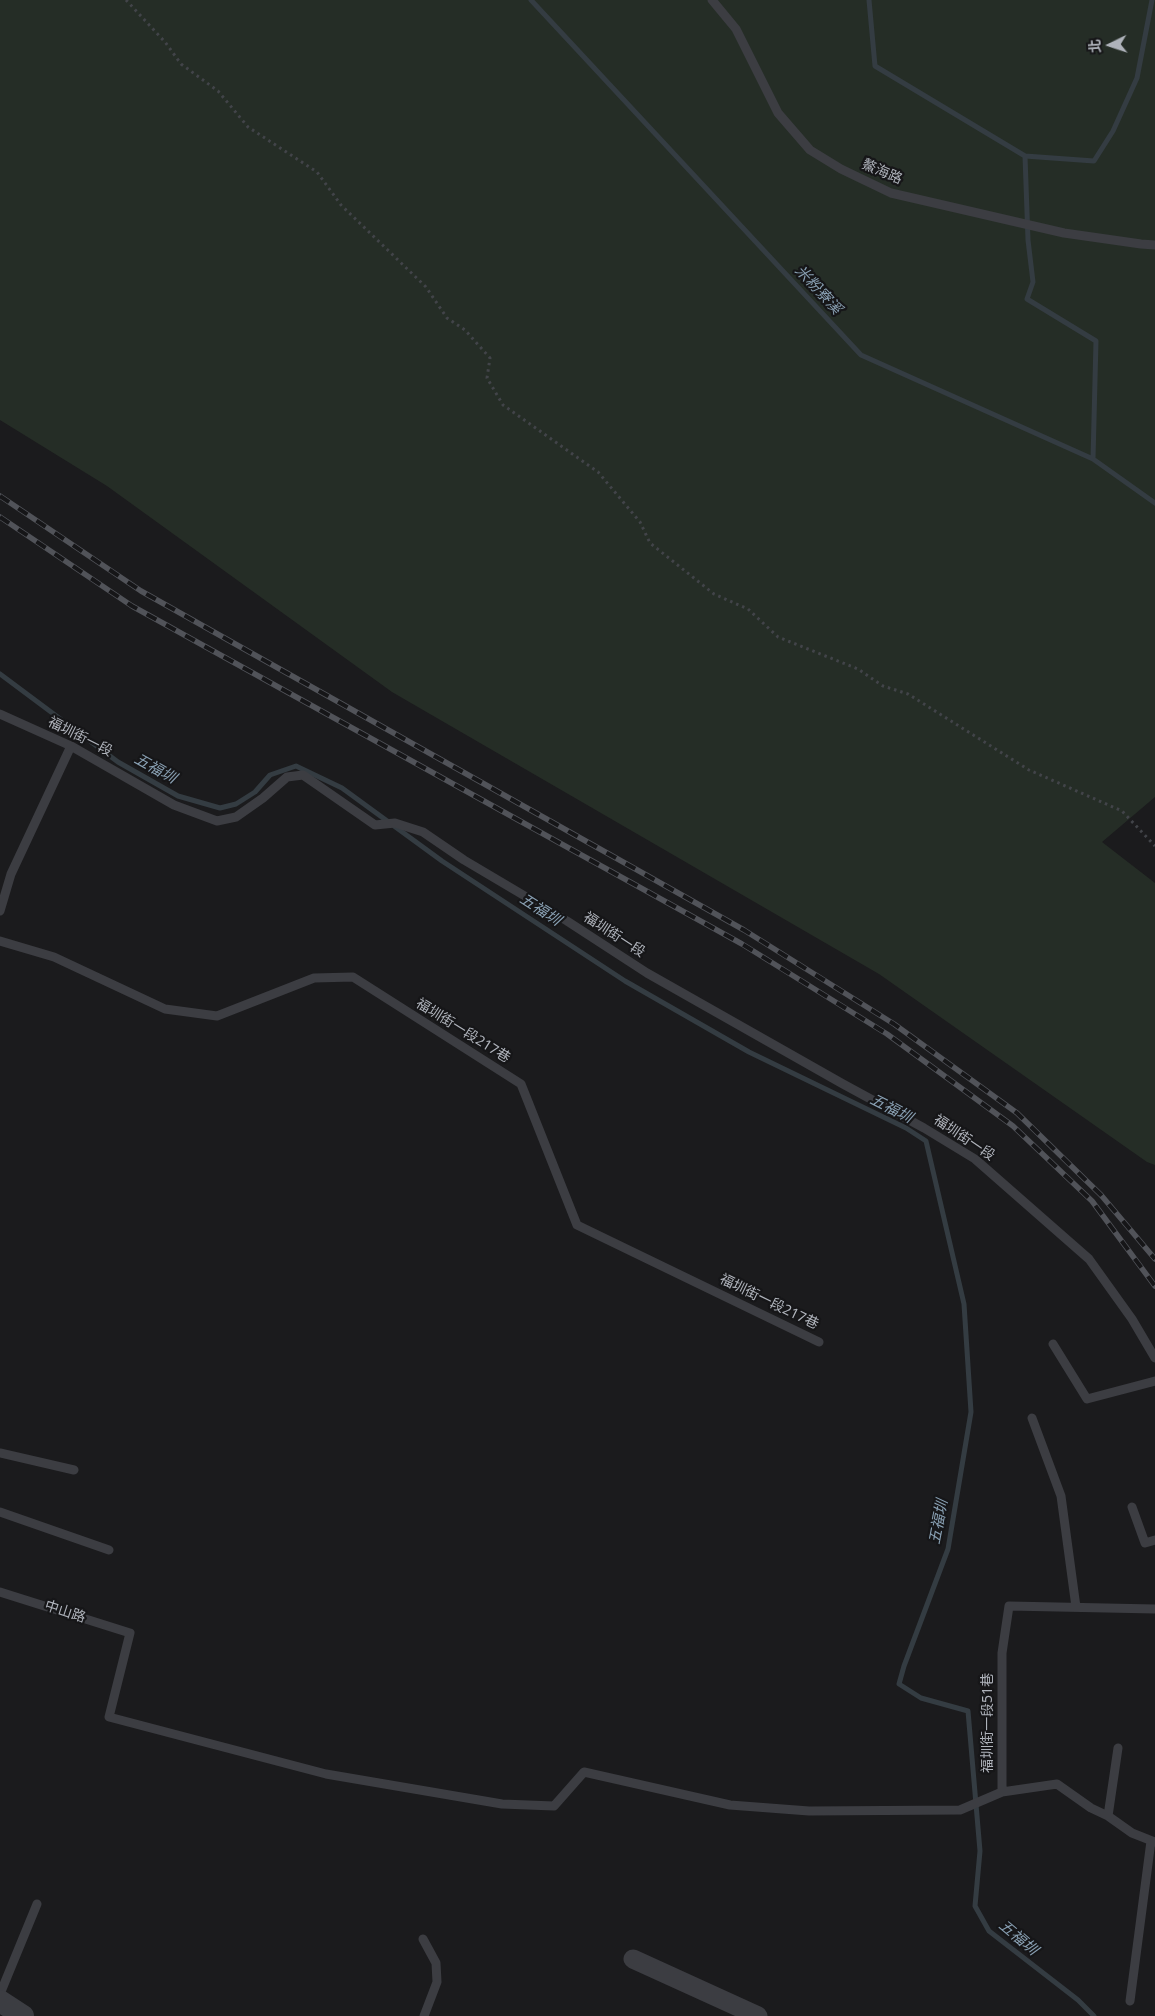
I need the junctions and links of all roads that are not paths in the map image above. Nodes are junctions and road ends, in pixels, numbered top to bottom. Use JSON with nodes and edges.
{"nodes":[{"id":1,"x":712,"y":0,"type":"edge"},
{"id":2,"x":1155,"y":245,"type":"edge"},
{"id":3,"x":0,"y":714,"type":"edge"},
{"id":4,"x":71,"y":746,"type":"junction"},
{"id":5,"x":0,"y":911,"type":"edge"},
{"id":6,"x":0,"y":940,"type":"edge"},
{"id":7,"x":819,"y":1342,"type":"dead end"},
{"id":8,"x":1053,"y":1344,"type":"dead end"},
{"id":9,"x":1155,"y":1358,"type":"edge"},
{"id":10,"x":1155,"y":1381,"type":"edge"},
{"id":11,"x":1032,"y":1418,"type":"dead end"},
{"id":12,"x":0,"y":1453,"type":"edge"},
{"id":13,"x":74,"y":1470,"type":"dead end"},
{"id":14,"x":1132,"y":1508,"type":"dead end"},
{"id":15,"x":0,"y":1512,"type":"edge"},
{"id":16,"x":1155,"y":1540,"type":"edge"},
{"id":17,"x":109,"y":1550,"type":"dead end"},
{"id":18,"x":0,"y":1592,"type":"edge"},
{"id":19,"x":1076,"y":1607,"type":"junction"},
{"id":20,"x":1155,"y":1610,"type":"edge"},
{"id":21,"x":1118,"y":1748,"type":"dead end"},
{"id":22,"x":1001,"y":1793,"type":"junction"},
{"id":23,"x":1108,"y":1816,"type":"junction"},
{"id":24,"x":1153,"y":1841,"type":"edge"},
{"id":25,"x":37,"y":1904,"type":"dead end"},
{"id":26,"x":423,"y":1938,"type":"dead end"},
{"id":27,"x":633,"y":1959,"type":"dead end"},
{"id":28,"x":0,"y":1994,"type":"edge"},
{"id":29,"x":0,"y":2001,"type":"edge"},
{"id":30,"x":1130,"y":2001,"type":"dead end"},
{"id":31,"x":23,"y":2016,"type":"edge"},
{"id":32,"x":424,"y":2016,"type":"edge"},
{"id":33,"x":758,"y":2016,"type":"edge"}],
"edges":[{"from":1,"to":2,"type":"lane","name":"鰲海路"},
{"from":3,"to":4,"type":"lane","name":"福圳街一段"},
{"from":4,"to":5,"type":"lane"},
{"from":4,"to":9,"type":"lane","name":"福圳街一段"},
{"from":6,"to":7,"type":"lane","name":"福圳街一段217巷"},
{"from":8,"to":10,"type":"lane"},
{"from":11,"to":19,"type":"lane"},
{"from":12,"to":13,"type":"lane"},
{"from":14,"to":16,"type":"lane"},
{"from":15,"to":17,"type":"lane"},
{"from":18,"to":22,"type":"lane","name":"中山路"},
{"from":19,"to":20,"type":"lane","name":"福圳街一段51巷"},
{"from":19,"to":22,"type":"lane","name":"福圳街一段51巷"},
{"from":21,"to":23,"type":"lane"},
{"from":22,"to":23,"type":"lane","name":"福圳街一段51巷"},
{"from":23,"to":24,"type":"lane","name":"福圳街一段51巷"},
{"from":24,"to":30,"type":"lane","name":"福圳街一段51巷"},
{"from":25,"to":28,"type":"lane"},
{"from":26,"to":32,"type":"lane"},
{"from":27,"to":33,"type":"street"},
{"from":29,"to":31,"type":"street"}]}
